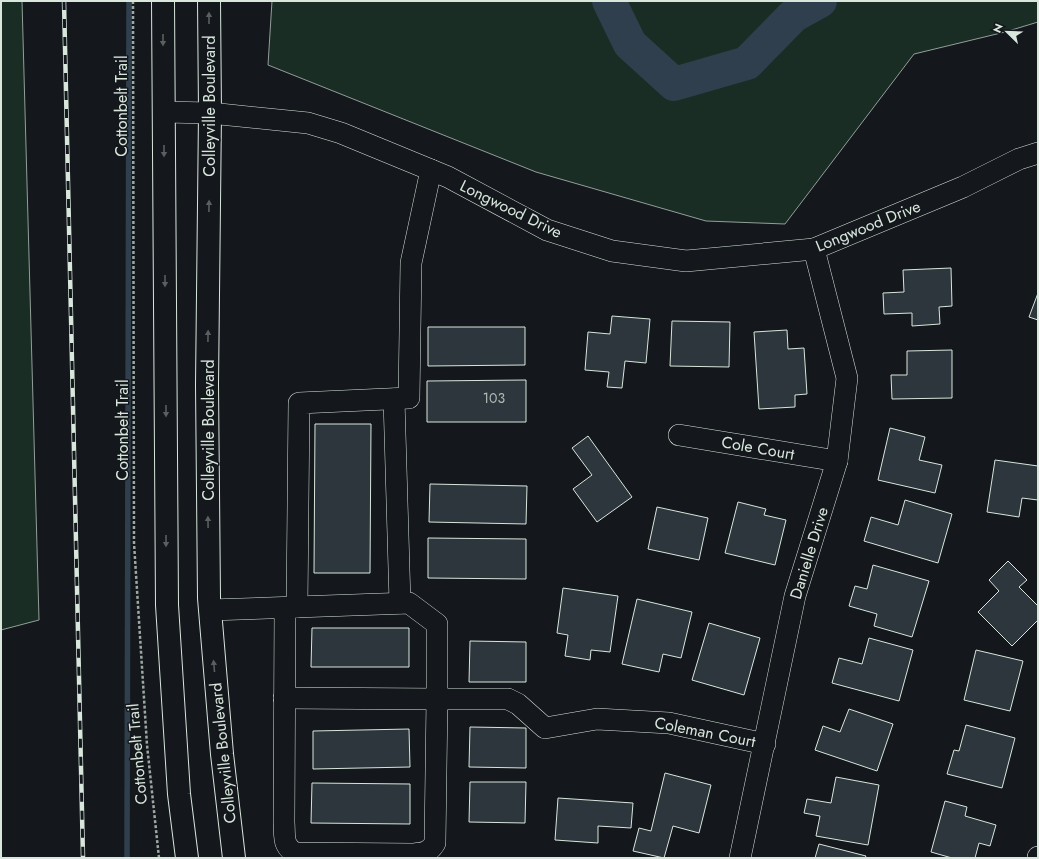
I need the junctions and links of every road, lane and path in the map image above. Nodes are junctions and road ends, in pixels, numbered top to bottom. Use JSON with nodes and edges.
{"nodes":[{"id":1,"x":133,"y":1,"type":"edge"},
{"id":2,"x":163,"y":1,"type":"edge"},
{"id":3,"x":209,"y":1,"type":"edge"},
{"id":4,"x":164,"y":112,"type":"junction"},
{"id":5,"x":210,"y":113,"type":"junction"},
{"id":6,"x":1038,"y":153,"type":"edge"},
{"id":7,"x":431,"y":170,"type":"junction"},
{"id":8,"x":814,"y":249,"type":"junction"},
{"id":9,"x":394,"y":399,"type":"junction"},
{"id":10,"x":680,"y":435,"type":"dead end"},
{"id":11,"x":836,"y":461,"type":"junction"},
{"id":12,"x":400,"y":603,"type":"junction"},
{"id":13,"x":291,"y":607,"type":"junction"},
{"id":14,"x":210,"y":610,"type":"junction"},
{"id":15,"x":284,"y":698,"type":"junction"},
{"id":16,"x":437,"y":699,"type":"junction"},
{"id":17,"x":764,"y":744,"type":"junction"},
{"id":18,"x":159,"y":858,"type":"edge"},
{"id":19,"x":187,"y":858,"type":"edge"},
{"id":20,"x":234,"y":858,"type":"edge"},
{"id":21,"x":740,"y":858,"type":"edge"}],
"edges":[{"from":1,"to":18,"type":"path","name":"Cottonbelt Trail"},
{"from":2,"to":4,"type":"main road","one_way":true},
{"from":5,"to":3,"type":"main road","name":"Colleyville Boulevard","one_way":true},
{"from":4,"to":5,"type":"street","name":"Longwood Drive"},
{"from":4,"to":19,"type":"main road","one_way":true},
{"from":5,"to":7,"type":"street","name":"Longwood Drive"},
{"from":14,"to":5,"type":"main road","name":"Colleyville Boulevard","one_way":true},
{"from":6,"to":8,"type":"street","name":"Longwood Drive"},
{"from":7,"to":8,"type":"street","name":"Longwood Drive"},
{"from":7,"to":9,"type":"street"},
{"from":8,"to":11,"type":"street","name":"Danielle Drive"},
{"from":9,"to":12,"type":"street"},
{"from":9,"to":13,"type":"street"},
{"from":10,"to":11,"type":"street","name":"Cole Court"},
{"from":11,"to":17,"type":"street","name":"Danielle Drive"},
{"from":12,"to":13,"type":"street"},
{"from":12,"to":16,"type":"street"},
{"from":13,"to":14,"type":"street"},
{"from":13,"to":15,"type":"street"},
{"from":20,"to":14,"type":"main road","name":"Colleyville Boulevard","one_way":true},
{"from":15,"to":16,"type":"street","name":"Coleman Court"},
{"from":15,"to":16,"type":"street"},
{"from":16,"to":17,"type":"street","name":"Coleman Court"},
{"from":17,"to":21,"type":"street","name":"Danielle Drive"}]}
